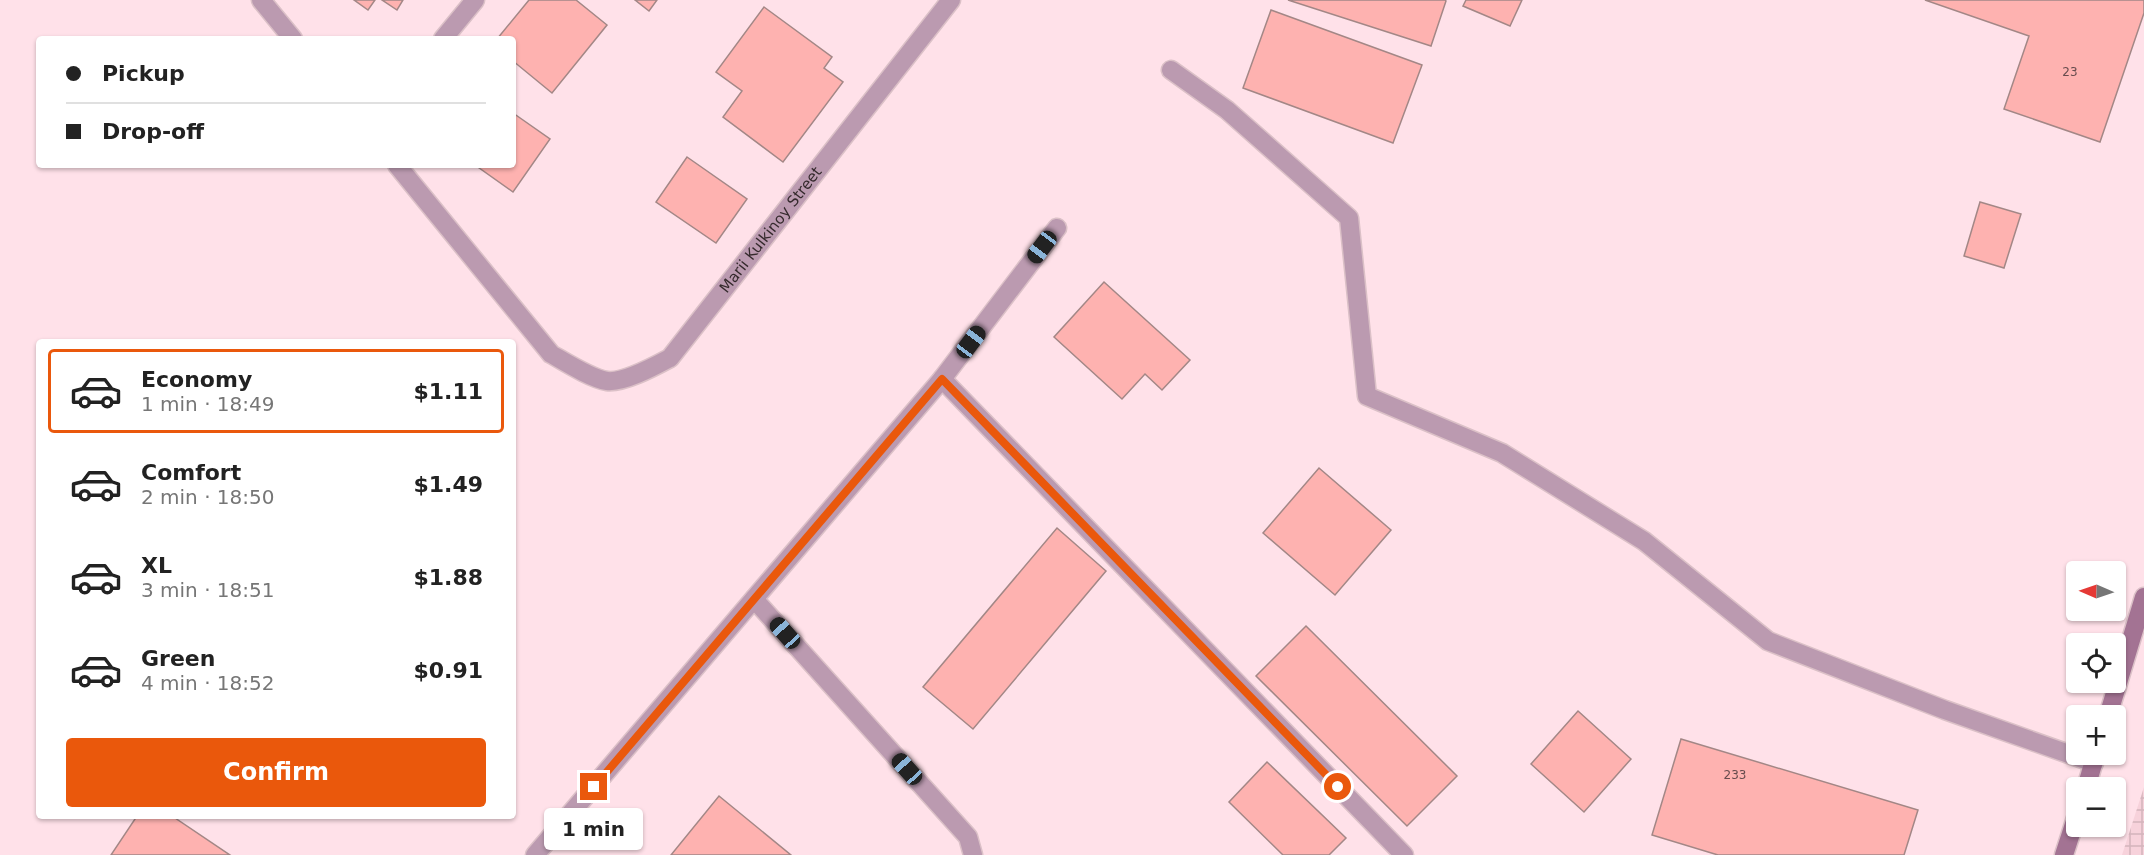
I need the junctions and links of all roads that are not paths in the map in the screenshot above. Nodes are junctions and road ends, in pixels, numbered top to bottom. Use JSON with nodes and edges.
{"nodes":[{"id":1,"x":261,"y":0,"type":"edge"},
{"id":2,"x":475,"y":0,"type":"edge"},
{"id":3,"x":951,"y":0,"type":"edge"},
{"id":4,"x":291,"y":36,"type":"edge"},
{"id":5,"x":445,"y":36,"type":"edge"},
{"id":6,"x":1171,"y":70,"type":"dead end"},
{"id":7,"x":399,"y":168,"type":"edge"},
{"id":8,"x":1056,"y":228,"type":"dead end"},
{"id":9,"x":942,"y":379,"type":"junction"},
{"id":10,"x":2144,"y":597,"type":"edge"},
{"id":11,"x":754,"y":599,"type":"junction"},
{"id":12,"x":2111,"y":705,"type":"edge"},
{"id":13,"x":2066,"y":750,"type":"edge"},
{"id":14,"x":2070,"y":837,"type":"edge"},
{"id":15,"x":535,"y":855,"type":"edge"},
{"id":16,"x":973,"y":855,"type":"edge"},
{"id":17,"x":1404,"y":855,"type":"edge"},
{"id":18,"x":2064,"y":855,"type":"edge"}],
"edges":[{"from":1,"to":4,"type":"street"},
{"from":2,"to":5,"type":"street"},
{"from":3,"to":7,"type":"street","name":"Marii Kulkinoy Street"},
{"from":6,"to":13,"type":"street"},
{"from":8,"to":9,"type":"street"},
{"from":9,"to":11,"type":"street"},
{"from":9,"to":17,"type":"street"},
{"from":10,"to":12,"type":"street"},
{"from":11,"to":15,"type":"street"},
{"from":11,"to":16,"type":"street"},
{"from":14,"to":18,"type":"street"}]}
